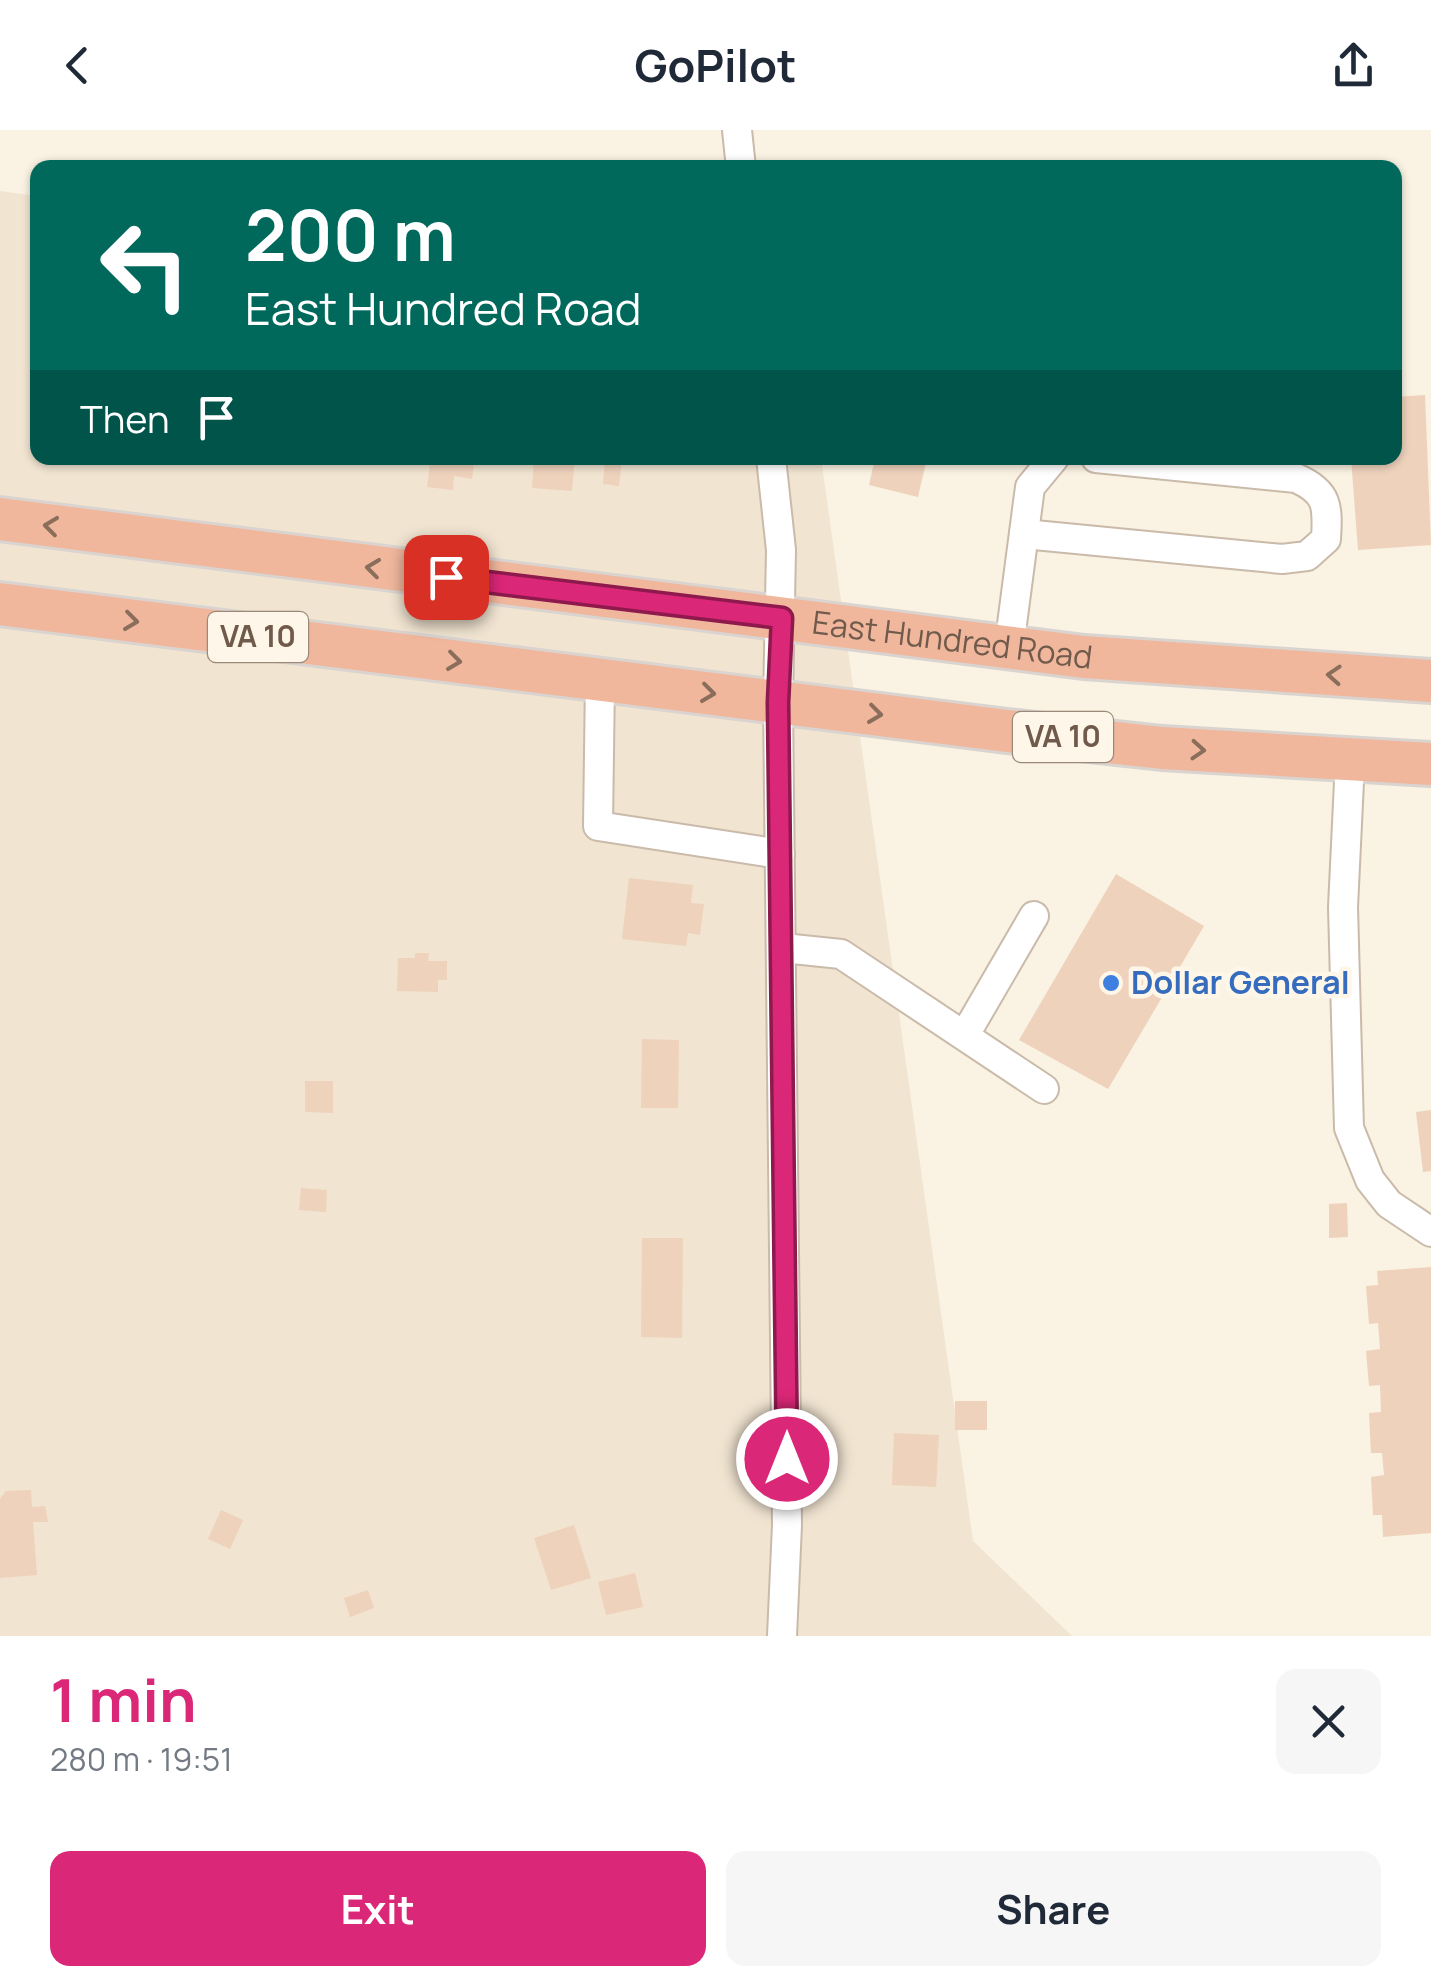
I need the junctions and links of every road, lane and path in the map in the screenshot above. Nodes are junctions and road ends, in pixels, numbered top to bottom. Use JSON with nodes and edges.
{"nodes":[{"id":1,"x":738,"y":130,"type":"edge"},
{"id":2,"x":740,"y":160,"type":"edge"},
{"id":3,"x":771,"y":465,"type":"edge"},
{"id":4,"x":1048,"y":465,"type":"edge"},
{"id":5,"x":1166,"y":465,"type":"edge"},
{"id":6,"x":0,"y":519,"type":"edge"},
{"id":7,"x":1024,"y":534,"type":"junction"},
{"id":8,"x":0,"y":604,"type":"edge"},
{"id":9,"x":782,"y":618,"type":"junction"},
{"id":10,"x":1008,"y":647,"type":"junction"},
{"id":11,"x":600,"y":680,"type":"junction"},
{"id":12,"x":1431,"y":681,"type":"edge"},
{"id":13,"x":778,"y":702,"type":"junction"},
{"id":14,"x":1350,"y":762,"type":"junction"},
{"id":15,"x":1431,"y":764,"type":"edge"},
{"id":16,"x":780,"y":854,"type":"junction"},
{"id":17,"x":1034,"y":916,"type":"dead end"},
{"id":18,"x":783,"y":948,"type":"junction"},
{"id":19,"x":966,"y":1033,"type":"junction"},
{"id":20,"x":1044,"y":1089,"type":"dead end"},
{"id":21,"x":1431,"y":1232,"type":"edge"},
{"id":22,"x":782,"y":1636,"type":"edge"}],
"edges":[{"from":1,"to":2,"type":"street"},
{"from":3,"to":9,"type":"street"},
{"from":4,"to":7,"type":"street"},
{"from":5,"to":7,"type":"street"},
{"from":9,"to":6,"type":"highway","name":"East Hundred Road","one_way":true},
{"from":7,"to":10,"type":"street"},
{"from":8,"to":11,"type":"highway","number":"VA 10","one_way":true},
{"from":9,"to":10,"type":"highway","name":"East Hundred Road"},
{"from":9,"to":13,"type":"street"},
{"from":12,"to":10,"type":"highway","name":"East Hundred Road","one_way":true},
{"from":11,"to":13,"type":"highway","number":"VA 10","one_way":true},
{"from":11,"to":16,"type":"street"},
{"from":13,"to":14,"type":"highway","number":"VA 10","one_way":true},
{"from":13,"to":16,"type":"street"},
{"from":14,"to":15,"type":"highway","number":"VA 10"},
{"from":14,"to":21,"type":"street"},
{"from":16,"to":18,"type":"street"},
{"from":17,"to":19,"type":"street"},
{"from":18,"to":19,"type":"street"},
{"from":18,"to":22,"type":"street"},
{"from":19,"to":20,"type":"street"}]}
